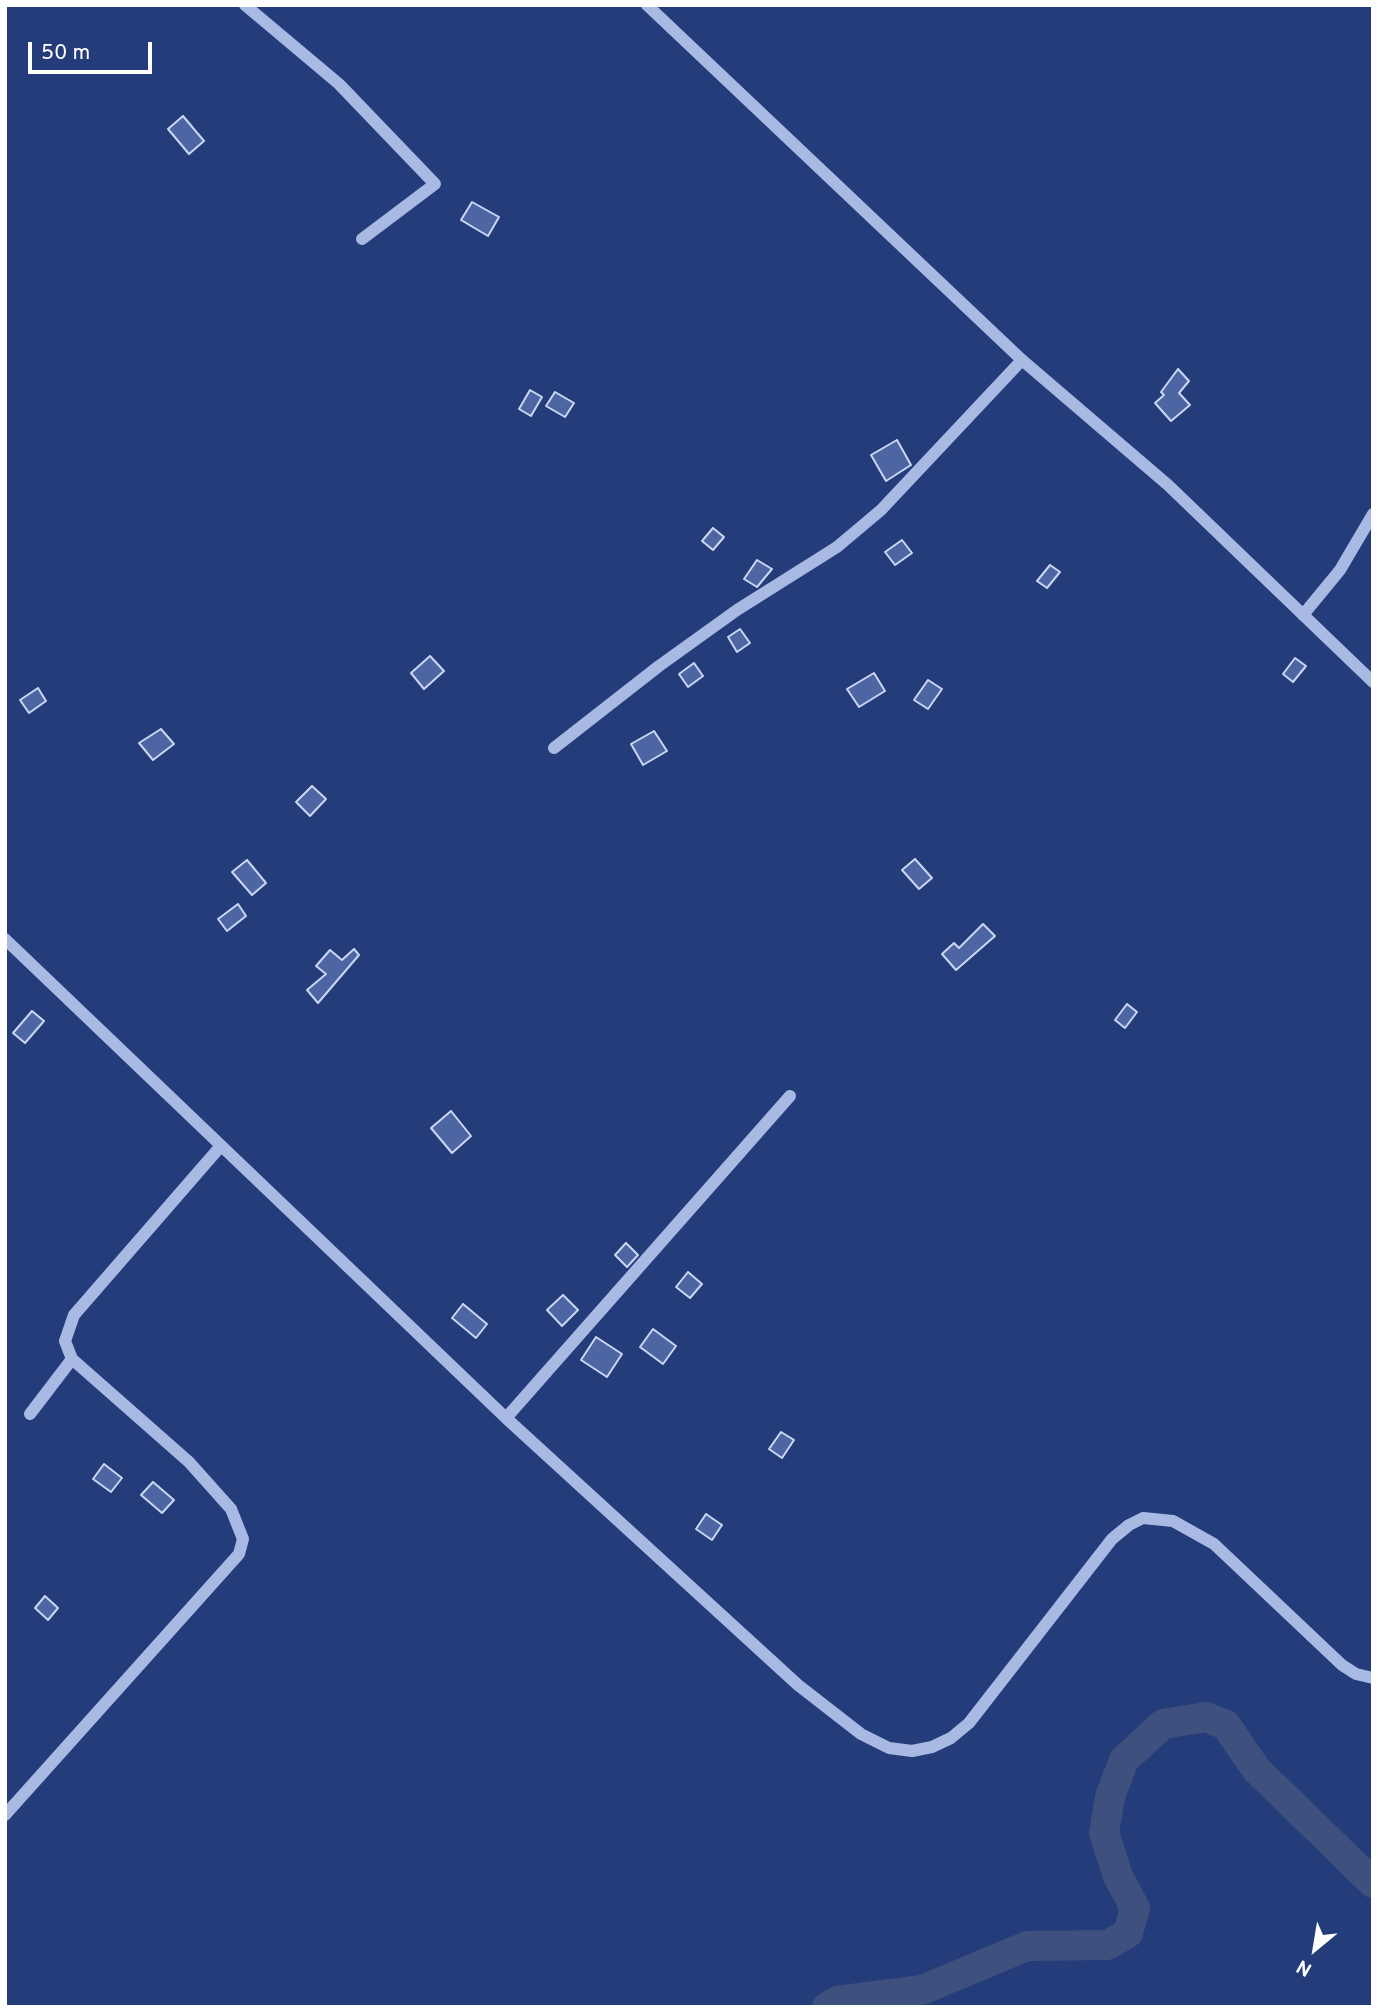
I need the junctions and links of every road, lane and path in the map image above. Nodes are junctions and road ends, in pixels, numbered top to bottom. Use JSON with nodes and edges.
{"nodes":[{"id":1,"x":245,"y":5,"type":"edge"},
{"id":2,"x":647,"y":5,"type":"edge"},
{"id":3,"x":362,"y":239,"type":"dead end"},
{"id":4,"x":1023,"y":360,"type":"junction"},
{"id":5,"x":1373,"y":514,"type":"edge"},
{"id":6,"x":1303,"y":615,"type":"junction"},
{"id":7,"x":1373,"y":682,"type":"edge"},
{"id":8,"x":555,"y":748,"type":"dead end"},
{"id":9,"x":5,"y":939,"type":"edge"},
{"id":10,"x":790,"y":1096,"type":"dead end"},
{"id":11,"x":220,"y":1147,"type":"junction"},
{"id":12,"x":72,"y":1359,"type":"junction"},
{"id":13,"x":30,"y":1414,"type":"dead end"},
{"id":14,"x":506,"y":1418,"type":"junction"},
{"id":15,"x":1373,"y":1678,"type":"edge"},
{"id":16,"x":5,"y":1815,"type":"edge"}],
"edges":[{"from":1,"to":3,"type":"street"},
{"from":2,"to":4,"type":"street"},
{"from":4,"to":6,"type":"street"},
{"from":4,"to":8,"type":"street"},
{"from":5,"to":6,"type":"street"},
{"from":6,"to":7,"type":"street"},
{"from":9,"to":11,"type":"street"},
{"from":10,"to":14,"type":"street"},
{"from":11,"to":12,"type":"street"},
{"from":11,"to":14,"type":"street"},
{"from":12,"to":13,"type":"street"},
{"from":12,"to":16,"type":"street"},
{"from":14,"to":15,"type":"street"}]}
